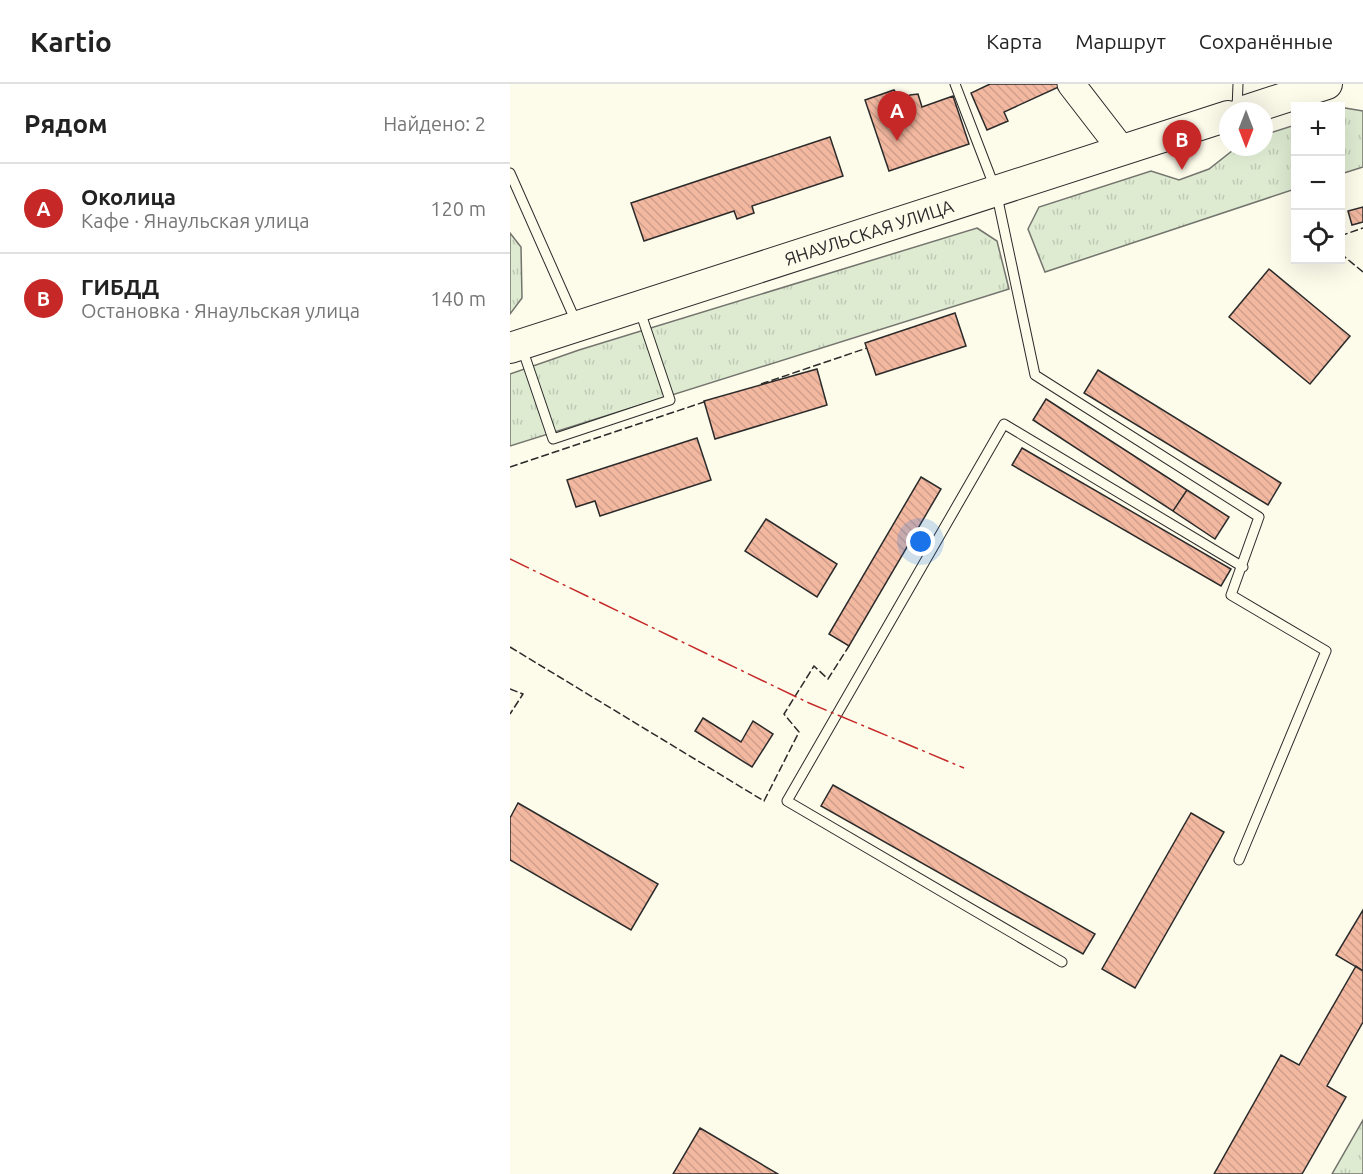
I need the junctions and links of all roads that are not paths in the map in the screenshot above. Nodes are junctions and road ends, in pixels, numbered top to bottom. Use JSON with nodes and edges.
{"nodes":[{"id":1,"x":955,"y":84,"type":"edge"},
{"id":2,"x":1071,"y":84,"type":"edge"},
{"id":3,"x":1238,"y":84,"type":"edge"},
{"id":4,"x":1327,"y":84,"type":"edge"},
{"id":5,"x":1237,"y":102,"type":"edge"},
{"id":6,"x":1272,"y":102,"type":"edge"},
{"id":7,"x":1219,"y":119,"type":"edge"},
{"id":8,"x":1122,"y":150,"type":"junction"},
{"id":9,"x":510,"y":173,"type":"edge"},
{"id":10,"x":996,"y":191,"type":"junction"},
{"id":11,"x":638,"y":306,"type":"junction"},
{"id":12,"x":578,"y":326,"type":"junction"},
{"id":13,"x":515,"y":347,"type":"edge"},
{"id":14,"x":1243,"y":567,"type":"junction"},
{"id":15,"x":1239,"y":860,"type":"dead end"},
{"id":16,"x":1062,"y":962,"type":"dead end"}],
"edges":[{"from":1,"to":10,"type":"lane"},
{"from":2,"to":8,"type":"street"},
{"from":3,"to":5,"type":"lane"},
{"from":4,"to":6,"type":"main road"},
{"from":7,"to":8,"type":"main road","name":"ЯНАУЛЬСКАЯ УЛИЦА"},
{"from":8,"to":10,"type":"main road","name":"ЯНАУЛЬСКАЯ УЛИЦА"},
{"from":9,"to":12,"type":"lane"},
{"from":10,"to":11,"type":"main road","name":"ЯНАУЛЬСКАЯ УЛИЦА"},
{"from":10,"to":14,"type":"lane"},
{"from":11,"to":12,"type":"main road","name":"ЯНАУЛЬСКАЯ УЛИЦА"},
{"from":11,"to":13,"type":"lane"},
{"from":12,"to":13,"type":"main road","name":"ЯНАУЛЬСКАЯ УЛИЦА"},
{"from":14,"to":15,"type":"lane"},
{"from":14,"to":16,"type":"lane"}]}
